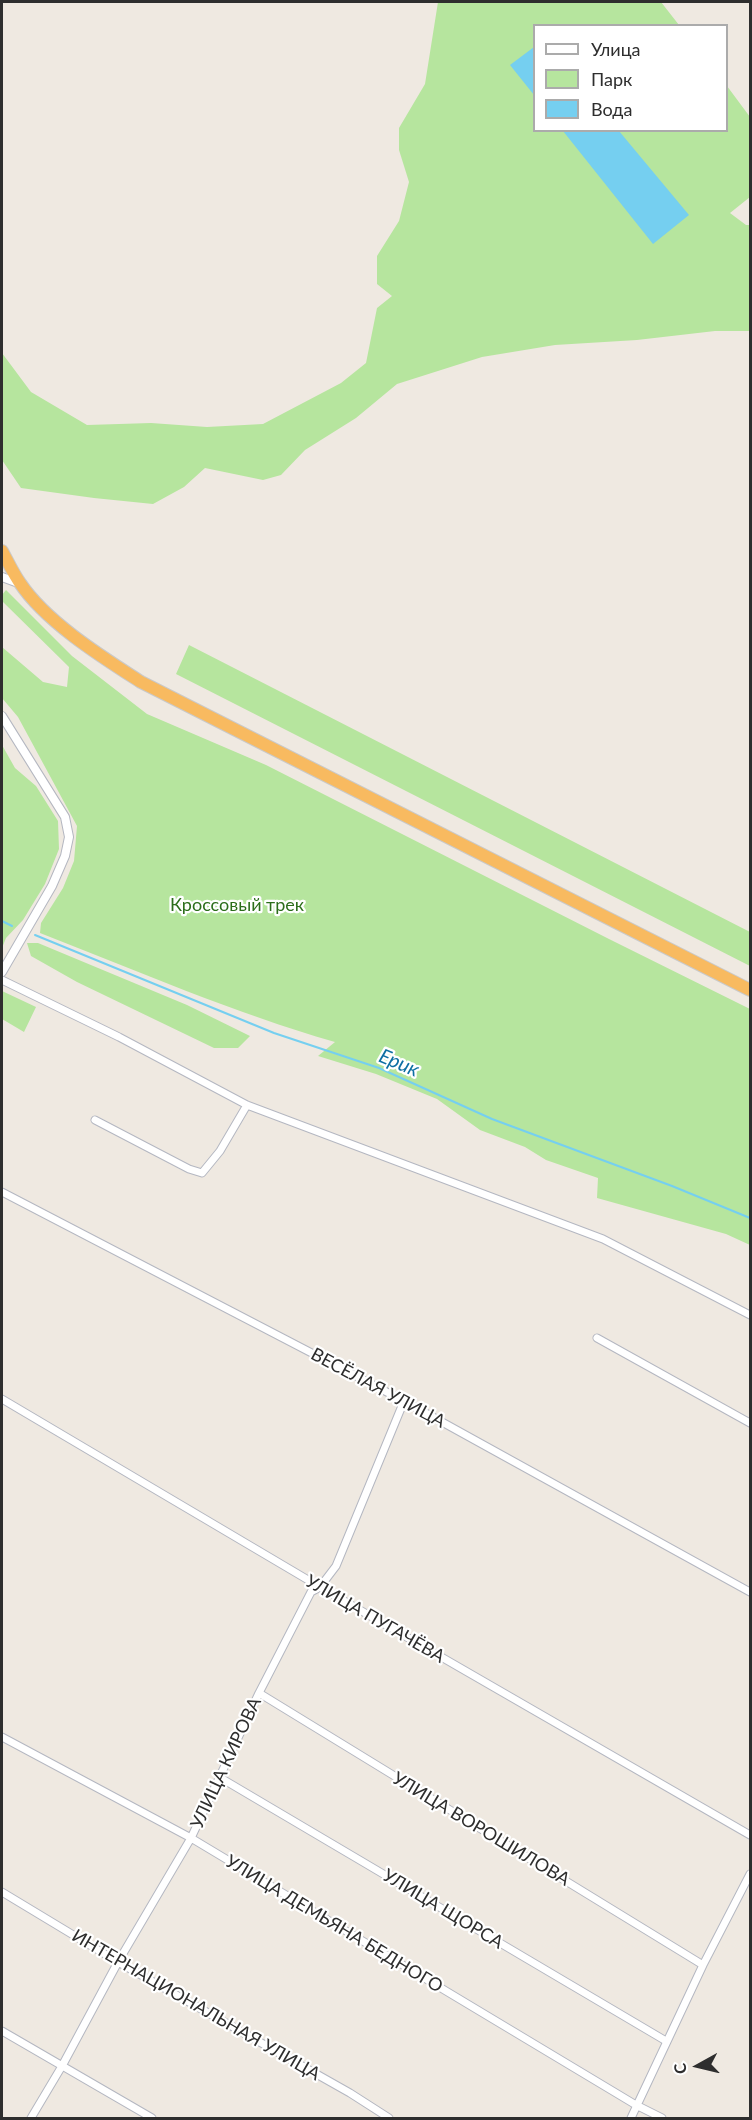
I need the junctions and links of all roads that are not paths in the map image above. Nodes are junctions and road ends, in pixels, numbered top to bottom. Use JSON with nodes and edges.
{"nodes":[{"id":1,"x":2,"y":551,"type":"edge"},
{"id":2,"x":2,"y":578,"type":"edge"},
{"id":3,"x":21,"y":584,"type":"junction"},
{"id":4,"x":2,"y":716,"type":"edge"},
{"id":5,"x":2,"y":972,"type":"edge"},
{"id":6,"x":2,"y":980,"type":"edge"},
{"id":7,"x":750,"y":990,"type":"edge"},
{"id":8,"x":246,"y":1106,"type":"junction"},
{"id":9,"x":95,"y":1120,"type":"dead end"},
{"id":10,"x":2,"y":1192,"type":"edge"},
{"id":11,"x":750,"y":1315,"type":"edge"},
{"id":12,"x":597,"y":1338,"type":"dead end"},
{"id":13,"x":2,"y":1399,"type":"edge"},
{"id":14,"x":404,"y":1401,"type":"junction"},
{"id":15,"x":750,"y":1423,"type":"edge"},
{"id":16,"x":320,"y":1587,"type":"junction"},
{"id":17,"x":750,"y":1592,"type":"edge"},
{"id":18,"x":259,"y":1693,"type":"junction"},
{"id":19,"x":2,"y":1737,"type":"edge"},
{"id":20,"x":219,"y":1777,"type":"junction"},
{"id":21,"x":750,"y":1835,"type":"edge"},
{"id":22,"x":191,"y":1838,"type":"junction"},
{"id":23,"x":750,"y":1874,"type":"edge"},
{"id":24,"x":2,"y":1892,"type":"edge"},
{"id":25,"x":118,"y":1962,"type":"junction"},
{"id":26,"x":703,"y":1965,"type":"junction"},
{"id":27,"x":2,"y":2031,"type":"edge"},
{"id":28,"x":666,"y":2042,"type":"junction"},
{"id":29,"x":62,"y":2066,"type":"junction"},
{"id":30,"x":636,"y":2105,"type":"junction"},
{"id":31,"x":31,"y":2118,"type":"edge"},
{"id":32,"x":152,"y":2118,"type":"edge"},
{"id":33,"x":389,"y":2118,"type":"edge"},
{"id":34,"x":631,"y":2118,"type":"edge"},
{"id":35,"x":662,"y":2118,"type":"edge"}],
"edges":[{"from":1,"to":3,"type":"highway"},
{"from":2,"to":3,"type":"street"},
{"from":3,"to":7,"type":"highway"},
{"from":4,"to":5,"type":"street"},
{"from":6,"to":8,"type":"street"},
{"from":8,"to":9,"type":"street"},
{"from":8,"to":11,"type":"street"},
{"from":10,"to":14,"type":"street","name":"ВЕСЁЛАЯ УЛИЦА"},
{"from":12,"to":15,"type":"street"},
{"from":13,"to":16,"type":"street","name":"УЛИЦА ПУГАЧЁВА"},
{"from":14,"to":16,"type":"street","name":"УЛИЦА КИРОВА"},
{"from":14,"to":17,"type":"street","name":"ВЕСЁЛАЯ УЛИЦА"},
{"from":16,"to":18,"type":"street","name":"УЛИЦА КИРОВА"},
{"from":16,"to":21,"type":"street","name":"УЛИЦА ПУГАЧЁВА"},
{"from":18,"to":20,"type":"street","name":"УЛИЦА КИРОВА"},
{"from":18,"to":26,"type":"street","name":"УЛИЦА ВОРОШИЛОВА"},
{"from":19,"to":22,"type":"street","name":"УЛИЦА ДЕМЬЯНА БЕДНОГО"},
{"from":20,"to":22,"type":"street","name":"УЛИЦА КИРОВА"},
{"from":20,"to":28,"type":"street","name":"УЛИЦА ЩОРСА"},
{"from":22,"to":25,"type":"street","name":"УЛИЦА КИРОВА"},
{"from":22,"to":30,"type":"street","name":"УЛИЦА ДЕМЬЯНА БЕДНОГО"},
{"from":23,"to":26,"type":"street"},
{"from":24,"to":25,"type":"street","name":"ИНТЕРНАЦИОНАЛЬНАЯ УЛИЦА"},
{"from":25,"to":29,"type":"street","name":"УЛИЦА КИРОВА"},
{"from":25,"to":33,"type":"street","name":"ИНТЕРНАЦИОНАЛЬНАЯ УЛИЦА"},
{"from":26,"to":28,"type":"street"},
{"from":27,"to":29,"type":"street"},
{"from":28,"to":30,"type":"street"},
{"from":29,"to":31,"type":"street","name":"УЛИЦА КИРОВА"},
{"from":29,"to":32,"type":"street"},
{"from":30,"to":34,"type":"street"},
{"from":30,"to":35,"type":"street","name":"УЛИЦА ДЕМЬЯНА БЕДНОГО"}]}
